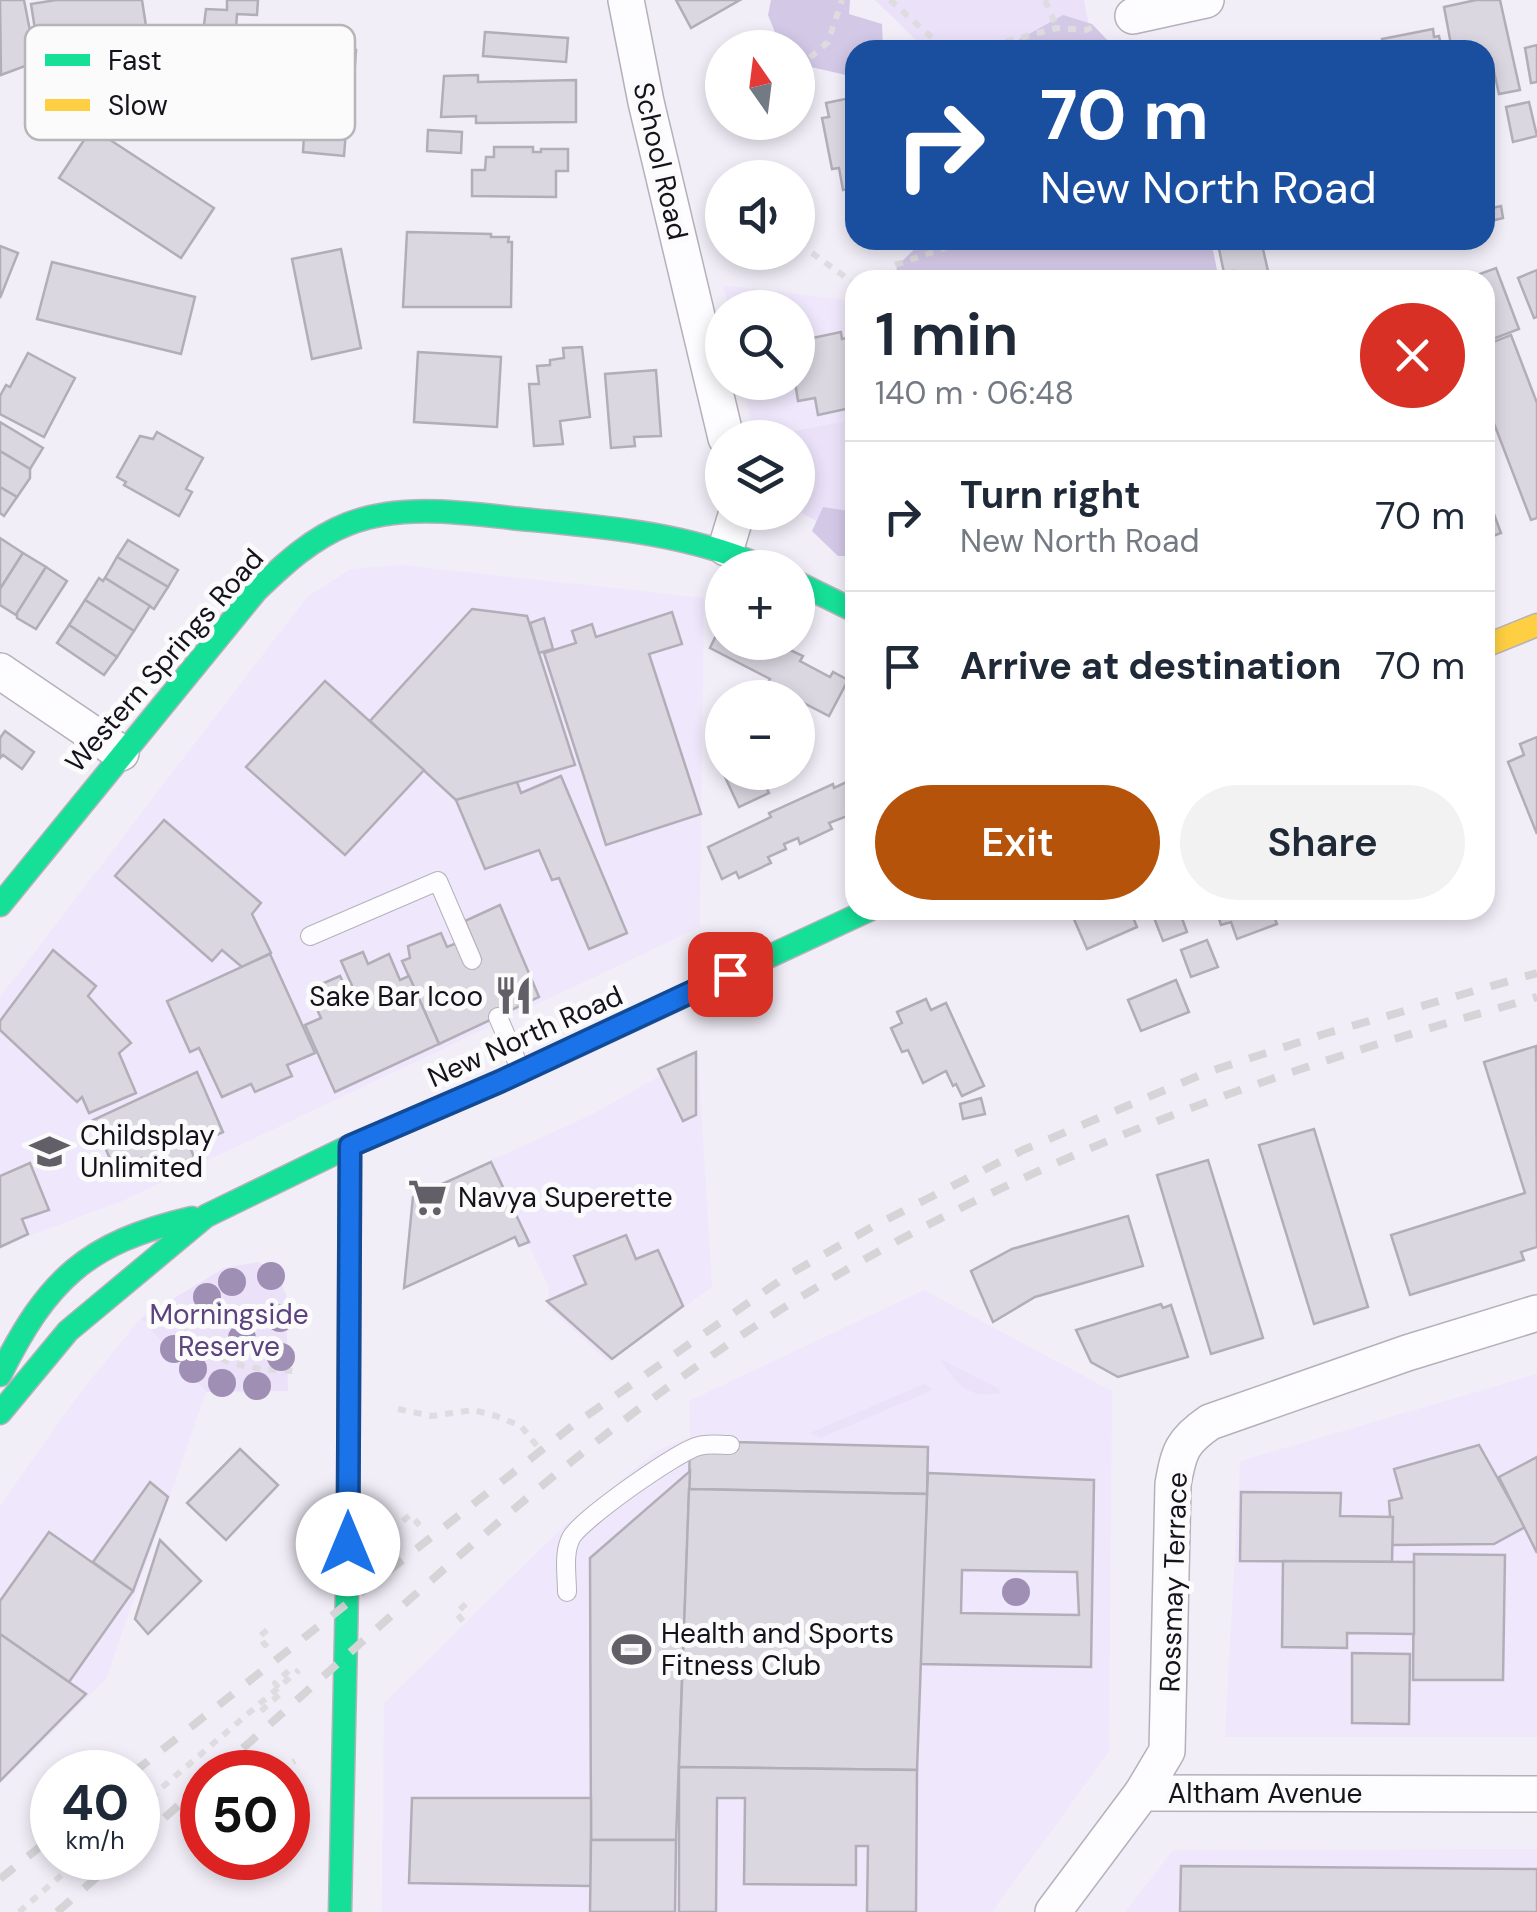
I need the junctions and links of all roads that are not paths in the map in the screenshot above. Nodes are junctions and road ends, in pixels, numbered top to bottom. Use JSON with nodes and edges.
{"nodes":[{"id":1,"x":626,"y":0,"type":"edge"},
{"id":2,"x":1206,"y":0,"type":"edge"},
{"id":3,"x":1134,"y":16,"type":"dead end"},
{"id":4,"x":722,"y":420,"type":"edge"},
{"id":5,"x":732,"y":530,"type":"edge"},
{"id":6,"x":726,"y":548,"type":"junction"},
{"id":7,"x":730,"y":550,"type":"edge"},
{"id":8,"x":815,"y":591,"type":"edge"},
{"id":9,"x":845,"y":606,"type":"edge"},
{"id":10,"x":1537,"y":625,"type":"edge"},
{"id":11,"x":1495,"y":642,"type":"edge"},
{"id":12,"x":0,"y":671,"type":"edge"},
{"id":13,"x":121,"y":753,"type":"junction"},
{"id":14,"x":0,"y":905,"type":"edge"},
{"id":15,"x":847,"y":920,"type":"edge"},
{"id":16,"x":310,"y":936,"type":"dead end"},
{"id":17,"x":472,"y":960,"type":"dead end"},
{"id":18,"x":498,"y":1017,"type":"dead end"},
{"id":19,"x":521,"y":1071,"type":"junction"},
{"id":20,"x":350,"y":1146,"type":"junction"},
{"id":21,"x":206,"y":1216,"type":"junction"},
{"id":22,"x":56,"y":1282,"type":"junction"},
{"id":23,"x":29,"y":1288,"type":"dead end"},
{"id":24,"x":1537,"y":1314,"type":"edge"},
{"id":25,"x":0,"y":1375,"type":"edge"},
{"id":26,"x":0,"y":1414,"type":"edge"},
{"id":27,"x":730,"y":1446,"type":"dead end"},
{"id":28,"x":567,"y":1592,"type":"dead end"},
{"id":29,"x":1142,"y":1793,"type":"junction"},
{"id":30,"x":1537,"y":1794,"type":"edge"},
{"id":31,"x":340,"y":1912,"type":"edge"},
{"id":32,"x":1053,"y":1912,"type":"edge"}],
"edges":[{"from":1,"to":4,"type":"street","name":"School Road"},
{"from":2,"to":3,"type":"street"},
{"from":5,"to":6,"type":"street"},
{"from":6,"to":7,"type":"main road","name":"Western Springs Road"},
{"from":6,"to":13,"type":"main road","name":"Western Springs Road"},
{"from":8,"to":9,"type":"main road"},
{"from":10,"to":11,"type":"main road"},
{"from":12,"to":13,"type":"street"},
{"from":13,"to":14,"type":"main road","name":"Western Springs Road"},
{"from":15,"to":19,"type":"main road","name":"New North Road"},
{"from":16,"to":17,"type":"lane"},
{"from":18,"to":19,"type":"lane"},
{"from":19,"to":20,"type":"main road","name":"New North Road"},
{"from":20,"to":21,"type":"main road","name":"New North Road"},
{"from":20,"to":31,"type":"main road"},
{"from":21,"to":22,"type":"main road","name":"New North Road"},
{"from":21,"to":26,"type":"main road","name":"New North Road"},
{"from":22,"to":23,"type":"main road"},
{"from":22,"to":25,"type":"main road","name":"New North Road"},
{"from":24,"to":29,"type":"street","name":"Rossmay Terrace"},
{"from":27,"to":28,"type":"lane"},
{"from":29,"to":30,"type":"street","name":"Altham Avenue"},
{"from":29,"to":32,"type":"street","name":"Altham Avenue"}]}
